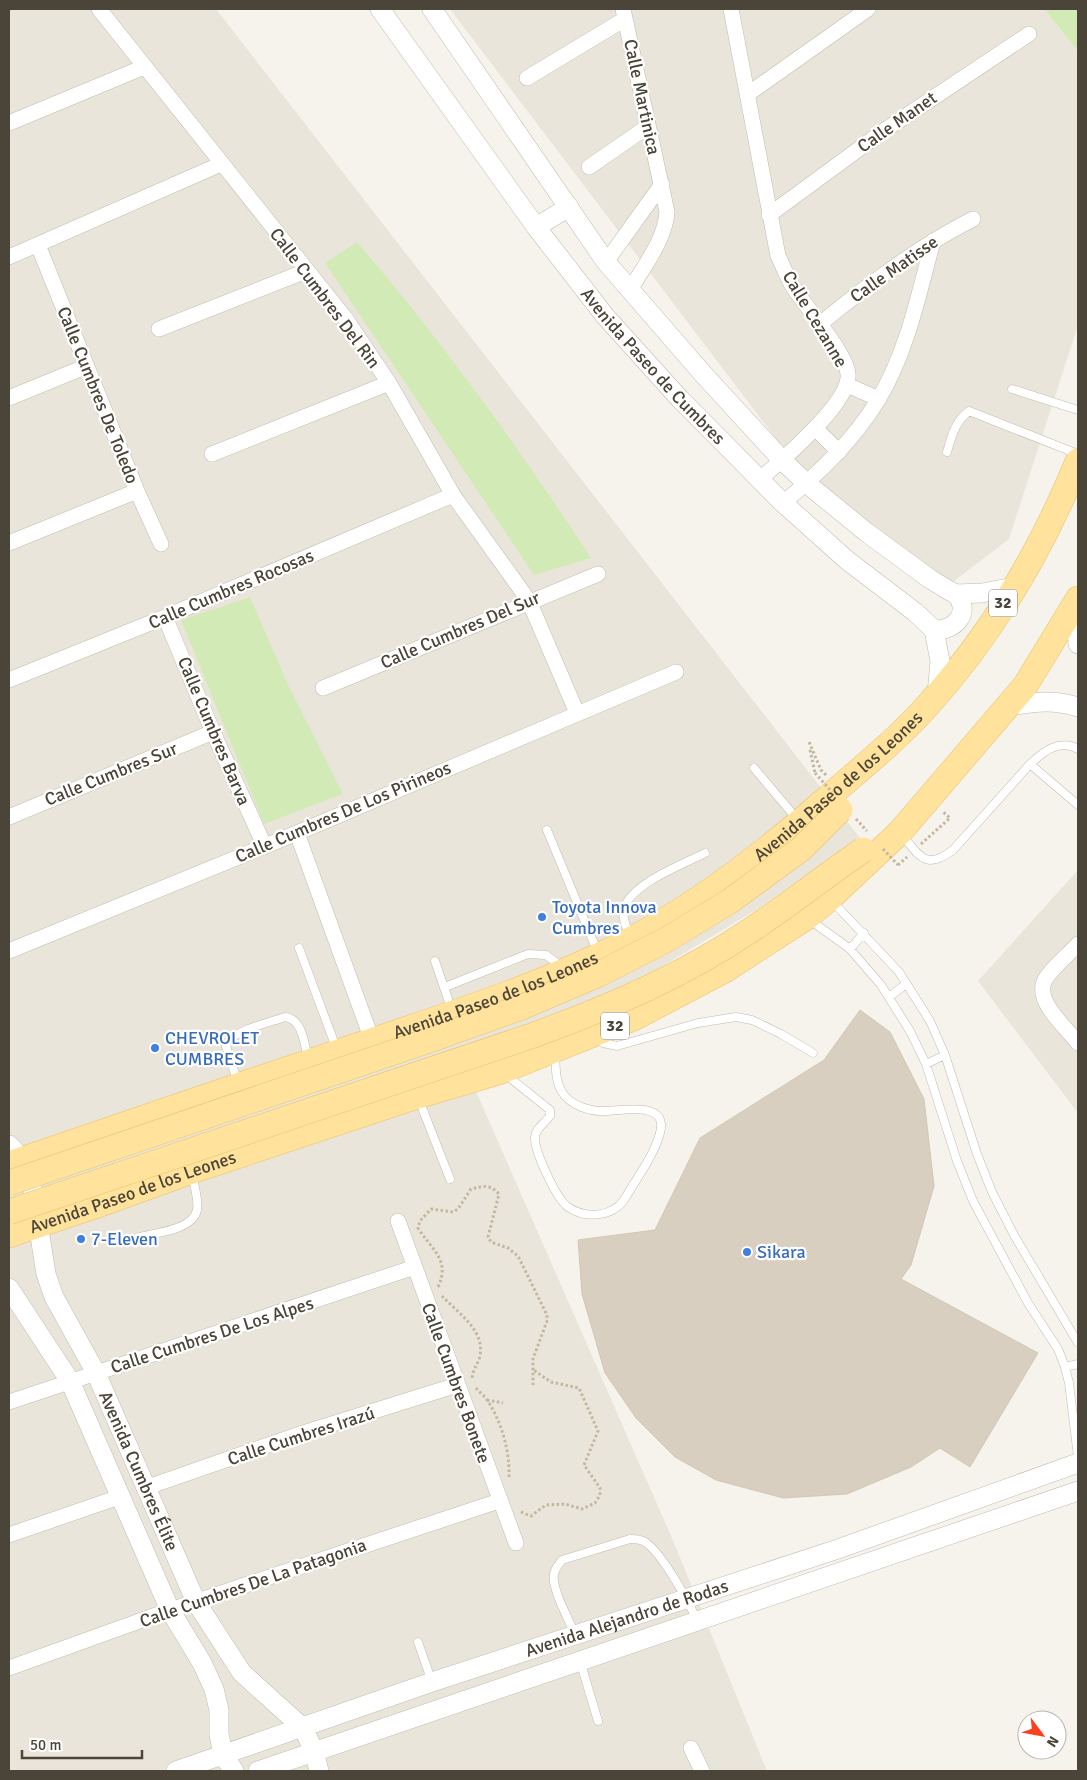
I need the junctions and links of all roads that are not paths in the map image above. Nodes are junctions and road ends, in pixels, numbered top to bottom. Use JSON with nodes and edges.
{"nodes":[{"id":1,"x":99,"y":9,"type":"edge"},
{"id":2,"x":380,"y":9,"type":"edge"},
{"id":3,"x":432,"y":9,"type":"edge"},
{"id":4,"x":731,"y":9,"type":"edge"},
{"id":5,"x":868,"y":9,"type":"edge"},
{"id":6,"x":624,"y":14,"type":"edge"},
{"id":7,"x":1029,"y":34,"type":"dead end"},
{"id":8,"x":144,"y":67,"type":"junction"},
{"id":9,"x":527,"y":78,"type":"dead end"},
{"id":10,"x":748,"y":94,"type":"junction"},
{"id":11,"x":9,"y":123,"type":"edge"},
{"id":12,"x":647,"y":127,"type":"junction"},
{"id":13,"x":220,"y":164,"type":"junction"},
{"id":14,"x":589,"y":167,"type":"dead end"},
{"id":15,"x":662,"y":184,"type":"junction"},
{"id":16,"x":569,"y":207,"type":"junction"},
{"id":17,"x":769,"y":215,"type":"junction"},
{"id":18,"x":973,"y":219,"type":"dead end"},
{"id":19,"x":536,"y":227,"type":"junction"},
{"id":20,"x":933,"y":241,"type":"junction"},
{"id":21,"x":38,"y":245,"type":"junction"},
{"id":22,"x":9,"y":257,"type":"edge"},
{"id":23,"x":606,"y":262,"type":"junction"},
{"id":24,"x":306,"y":271,"type":"junction"},
{"id":25,"x":630,"y":290,"type":"junction"},
{"id":26,"x":819,"y":325,"type":"junction"},
{"id":27,"x":159,"y":329,"type":"dead end"},
{"id":28,"x":87,"y":366,"type":"junction"},
{"id":29,"x":389,"y":383,"type":"junction"},
{"id":30,"x":847,"y":385,"type":"junction"},
{"id":31,"x":1012,"y":389,"type":"dead end"},
{"id":32,"x":9,"y":398,"type":"edge"},
{"id":33,"x":879,"y":399,"type":"junction"},
{"id":34,"x":1078,"y":410,"type":"edge"},
{"id":35,"x":815,"y":428,"type":"junction"},
{"id":36,"x":839,"y":452,"type":"junction"},
{"id":37,"x":947,"y":452,"type":"dead end"},
{"id":38,"x":212,"y":454,"type":"dead end"},
{"id":39,"x":1078,"y":454,"type":"edge"},
{"id":40,"x":782,"y":460,"type":"junction"},
{"id":41,"x":1078,"y":461,"type":"edge"},
{"id":42,"x":759,"y":480,"type":"junction"},
{"id":43,"x":806,"y":483,"type":"junction"},
{"id":44,"x":137,"y":491,"type":"junction"},
{"id":45,"x":453,"y":495,"type":"junction"},
{"id":46,"x":783,"y":503,"type":"junction"},
{"id":47,"x":9,"y":543,"type":"edge"},
{"id":48,"x":161,"y":544,"type":"dead end"},
{"id":49,"x":598,"y":574,"type":"dead end"},
{"id":50,"x":1014,"y":587,"type":"junction"},
{"id":51,"x":956,"y":594,"type":"junction"},
{"id":52,"x":528,"y":601,"type":"junction"},
{"id":53,"x":1077,"y":601,"type":"edge"},
{"id":54,"x":165,"y":617,"type":"junction"},
{"id":55,"x":934,"y":630,"type":"junction"},
{"id":56,"x":1078,"y":644,"type":"edge"},
{"id":57,"x":676,"y":672,"type":"dead end"},
{"id":58,"x":9,"y":680,"type":"edge"},
{"id":59,"x":323,"y":688,"type":"dead end"},
{"id":60,"x":937,"y":694,"type":"junction"},
{"id":61,"x":1009,"y":706,"type":"junction"},
{"id":62,"x":1078,"y":707,"type":"edge"},
{"id":63,"x":577,"y":714,"type":"junction"},
{"id":64,"x":212,"y":732,"type":"junction"},
{"id":65,"x":1078,"y":749,"type":"edge"},
{"id":66,"x":1030,"y":764,"type":"junction"},
{"id":67,"x":754,"y":768,"type":"dead end"},
{"id":68,"x":839,"y":799,"type":"junction"},
{"id":69,"x":1078,"y":805,"type":"edge"},
{"id":70,"x":9,"y":817,"type":"edge"},
{"id":71,"x":800,"y":822,"type":"junction"},
{"id":72,"x":547,"y":830,"type":"dead end"},
{"id":73,"x":297,"y":833,"type":"junction"},
{"id":74,"x":897,"y":834,"type":"junction"},
{"id":75,"x":264,"y":845,"type":"junction"},
{"id":76,"x":705,"y":853,"type":"dead end"},
{"id":77,"x":830,"y":898,"type":"junction"},
{"id":78,"x":807,"y":917,"type":"junction"},
{"id":79,"x":864,"y":933,"type":"junction"},
{"id":80,"x":630,"y":940,"type":"junction"},
{"id":81,"x":1078,"y":944,"type":"edge"},
{"id":82,"x":299,"y":948,"type":"dead end"},
{"id":83,"x":850,"y":950,"type":"junction"},
{"id":84,"x":9,"y":951,"type":"edge"},
{"id":85,"x":599,"y":955,"type":"junction"},
{"id":86,"x":434,"y":961,"type":"dead end"},
{"id":87,"x":566,"y":971,"type":"junction"},
{"id":88,"x":906,"y":984,"type":"junction"},
{"id":89,"x":445,"y":987,"type":"junction"},
{"id":90,"x":889,"y":997,"type":"junction"},
{"id":91,"x":453,"y":1013,"type":"junction"},
{"id":92,"x":591,"y":1036,"type":"junction"},
{"id":93,"x":372,"y":1040,"type":"junction"},
{"id":94,"x":1078,"y":1043,"type":"edge"},
{"id":95,"x":555,"y":1051,"type":"junction"},
{"id":96,"x":338,"y":1052,"type":"junction"},
{"id":97,"x":813,"y":1053,"type":"dead end"},
{"id":98,"x":945,"y":1055,"type":"junction"},
{"id":99,"x":308,"y":1062,"type":"junction"},
{"id":100,"x":926,"y":1064,"type":"junction"},
{"id":101,"x":502,"y":1071,"type":"junction"},
{"id":102,"x":239,"y":1085,"type":"junction"},
{"id":103,"x":418,"y":1096,"type":"junction"},
{"id":104,"x":88,"y":1136,"type":"junction"},
{"id":105,"x":13,"y":1156,"type":"edge"},
{"id":106,"x":192,"y":1171,"type":"junction"},
{"id":107,"x":450,"y":1179,"type":"dead end"},
{"id":108,"x":9,"y":1183,"type":"edge"},
{"id":109,"x":98,"y":1206,"type":"junction"},
{"id":110,"x":9,"y":1212,"type":"edge"},
{"id":111,"x":398,"y":1221,"type":"dead end"},
{"id":112,"x":40,"y":1224,"type":"junction"},
{"id":113,"x":9,"y":1235,"type":"edge"},
{"id":114,"x":139,"y":1237,"type":"dead end"},
{"id":115,"x":415,"y":1267,"type":"junction"},
{"id":116,"x":9,"y":1290,"type":"edge"},
{"id":117,"x":1078,"y":1343,"type":"edge"},
{"id":118,"x":1078,"y":1364,"type":"edge"},
{"id":119,"x":1065,"y":1367,"type":"junction"},
{"id":120,"x":96,"y":1373,"type":"junction"},
{"id":121,"x":70,"y":1381,"type":"junction"},
{"id":122,"x":457,"y":1385,"type":"junction"},
{"id":123,"x":9,"y":1402,"type":"edge"},
{"id":124,"x":1078,"y":1457,"type":"edge"},
{"id":125,"x":1078,"y":1463,"type":"edge"},
{"id":126,"x":145,"y":1488,"type":"junction"},
{"id":127,"x":1078,"y":1491,"type":"edge"},
{"id":128,"x":119,"y":1497,"type":"junction"},
{"id":129,"x":499,"y":1501,"type":"junction"},
{"id":130,"x":9,"y":1535,"type":"edge"},
{"id":131,"x":516,"y":1543,"type":"dead end"},
{"id":132,"x":688,"y":1600,"type":"junction"},
{"id":133,"x":196,"y":1602,"type":"junction"},
{"id":134,"x":170,"y":1610,"type":"junction"},
{"id":135,"x":697,"y":1621,"type":"junction"},
{"id":136,"x":576,"y":1636,"type":"junction"},
{"id":137,"x":418,"y":1642,"type":"dead end"},
{"id":138,"x":580,"y":1661,"type":"junction"},
{"id":139,"x":9,"y":1668,"type":"edge"},
{"id":140,"x":432,"y":1682,"type":"junction"},
{"id":141,"x":598,"y":1721,"type":"dead end"},
{"id":142,"x":303,"y":1728,"type":"junction"},
{"id":143,"x":691,"y":1748,"type":"dead end"},
{"id":144,"x":314,"y":1751,"type":"junction"},
{"id":145,"x":223,"y":1755,"type":"junction"},
{"id":146,"x":176,"y":1771,"type":"edge"},
{"id":147,"x":234,"y":1771,"type":"edge"},
{"id":148,"x":258,"y":1771,"type":"edge"},
{"id":149,"x":319,"y":1771,"type":"edge"},
{"id":150,"x":702,"y":1771,"type":"edge"}],
"edges":[{"from":1,"to":8,"type":"street","name":"Calle Cumbres Del Rin"},
{"from":2,"to":19,"type":"street","name":"Avenida Paseo de Cumbres"},
{"from":3,"to":16,"type":"street","name":"Avenida Paseo de Cumbres"},
{"from":4,"to":10,"type":"street","name":"Calle Cezanne"},
{"from":5,"to":10,"type":"street"},
{"from":6,"to":9,"type":"street"},
{"from":6,"to":12,"type":"street","name":"Calle Martinica"},
{"from":7,"to":17,"type":"street","name":"Calle Manet"},
{"from":8,"to":11,"type":"street"},
{"from":8,"to":13,"type":"street","name":"Calle Cumbres Del Rin"},
{"from":10,"to":17,"type":"street","name":"Calle Cezanne"},
{"from":12,"to":14,"type":"street"},
{"from":12,"to":15,"type":"street","name":"Calle Martinica"},
{"from":13,"to":21,"type":"street"},
{"from":13,"to":24,"type":"street","name":"Calle Cumbres Del Rin"},
{"from":15,"to":23,"type":"street"},
{"from":15,"to":25,"type":"street","name":"Calle Martinica"},
{"from":16,"to":19,"type":"street"},
{"from":16,"to":23,"type":"street","name":"Avenida Paseo de Cumbres"},
{"from":17,"to":26,"type":"street","name":"Calle Cezanne"},
{"from":18,"to":20,"type":"street","name":"Calle Matisse"},
{"from":19,"to":42,"type":"street","name":"Avenida Paseo de Cumbres"},
{"from":20,"to":26,"type":"street","name":"Calle Matisse"},
{"from":20,"to":33,"type":"street"},
{"from":21,"to":22,"type":"street"},
{"from":21,"to":28,"type":"street","name":"Calle Cumbres De Toledo"},
{"from":23,"to":25,"type":"street","name":"Avenida Paseo de Cumbres"},
{"from":24,"to":27,"type":"street"},
{"from":24,"to":29,"type":"street","name":"Calle Cumbres Del Rin"},
{"from":25,"to":40,"type":"street","name":"Avenida Paseo de Cumbres"},
{"from":26,"to":30,"type":"street","name":"Calle Cezanne"},
{"from":28,"to":32,"type":"street"},
{"from":28,"to":44,"type":"street","name":"Calle Cumbres De Toledo"},
{"from":29,"to":38,"type":"street"},
{"from":29,"to":45,"type":"street","name":"Calle Cumbres Del Rin"},
{"from":30,"to":33,"type":"street"},
{"from":30,"to":35,"type":"street","name":"Calle Cezanne"},
{"from":31,"to":34,"type":"lane"},
{"from":33,"to":36,"type":"street"},
{"from":35,"to":36,"type":"street"},
{"from":35,"to":40,"type":"street","name":"Calle Cezanne"},
{"from":36,"to":43,"type":"street"},
{"from":37,"to":39,"type":"lane"},
{"from":40,"to":42,"type":"street","name":"Calle Cezanne"},
{"from":40,"to":43,"type":"street","name":"Avenida Paseo de Cumbres"},
{"from":41,"to":50,"type":"main road","name":"Avenida Paseo de los Leones","number":"32"},
{"from":42,"to":46,"type":"street","name":"Avenida Paseo de Cumbres"},
{"from":43,"to":46,"type":"street"},
{"from":43,"to":51,"type":"street","name":"Avenida Paseo de Cumbres"},
{"from":44,"to":47,"type":"street"},
{"from":44,"to":48,"type":"street","name":"Calle Cumbres De Toledo"},
{"from":45,"to":52,"type":"street","name":"Calle Cumbres Del Rin"},
{"from":45,"to":54,"type":"street","name":"Calle Cumbres Rocosas"},
{"from":46,"to":55,"type":"street","name":"Avenida Paseo de Cumbres"},
{"from":49,"to":52,"type":"street","name":"Calle Cumbres Del Sur"},
{"from":50,"to":51,"type":"street"},
{"from":50,"to":60,"type":"main road","name":"Avenida Paseo de los Leones","number":"32"},
{"from":51,"to":55,"type":"street"},
{"from":52,"to":59,"type":"street","name":"Calle Cumbres Del Sur"},
{"from":52,"to":63,"type":"street","name":"Calle Cumbres Del Rin"},
{"from":53,"to":56,"type":"street"},
{"from":53,"to":61,"type":"main road","name":"Avenida Paseo de los Leones","number":"32"},
{"from":54,"to":58,"type":"street","name":"Calle Cumbres Rocosas"},
{"from":54,"to":64,"type":"street","name":"Calle Cumbres Barva"},
{"from":55,"to":60,"type":"street"},
{"from":57,"to":63,"type":"street","name":"Calle Cumbres De Los Pirineos"},
{"from":60,"to":68,"type":"main road","name":"Avenida Paseo de los Leones","number":"32"},
{"from":61,"to":62,"type":"street"},
{"from":61,"to":74,"type":"main road","name":"Avenida Paseo de los Leones","number":"32"},
{"from":63,"to":73,"type":"street","name":"Calle Cumbres De Los Pirineos"},
{"from":64,"to":70,"type":"street","name":"Calle Cumbres Sur"},
{"from":64,"to":75,"type":"street","name":"Calle Cumbres Barva"},
{"from":65,"to":66,"type":"lane"},
{"from":66,"to":69,"type":"lane"},
{"from":66,"to":74,"type":"lane"},
{"from":67,"to":71,"type":"lane"},
{"from":68,"to":71,"type":"main road","name":"Avenida Paseo de los Leones"},
{"from":68,"to":108,"type":"main road","bridge":true},
{"from":71,"to":80,"type":"main road","name":"Avenida Paseo de los Leones"},
{"from":72,"to":85,"type":"lane"},
{"from":73,"to":75,"type":"street","name":"Calle Cumbres De Los Pirineos"},
{"from":73,"to":93,"type":"street"},
{"from":74,"to":77,"type":"main road","name":"Avenida Paseo de los Leones","number":"32"},
{"from":74,"to":110,"type":"main road","bridge":true},
{"from":75,"to":84,"type":"street","name":"Calle Cumbres De Los Pirineos"},
{"from":76,"to":80,"type":"lane"},
{"from":77,"to":78,"type":"main road","name":"Avenida Paseo de los Leones","number":"32"},
{"from":77,"to":79,"type":"lane"},
{"from":78,"to":83,"type":"lane"},
{"from":78,"to":92,"type":"main road","name":"Avenida Paseo de los Leones","number":"32"},
{"from":79,"to":83,"type":"lane"},
{"from":79,"to":88,"type":"lane"},
{"from":80,"to":85,"type":"main road","name":"Avenida Paseo de los Leones"},
{"from":81,"to":94,"type":"street"},
{"from":82,"to":96,"type":"lane"},
{"from":83,"to":90,"type":"lane"},
{"from":85,"to":87,"type":"main road","name":"Avenida Paseo de los Leones"},
{"from":86,"to":89,"type":"lane"},
{"from":87,"to":89,"type":"lane"},
{"from":87,"to":91,"type":"main road","name":"Avenida Paseo de los Leones"},
{"from":88,"to":90,"type":"lane"},
{"from":88,"to":98,"type":"lane"},
{"from":89,"to":91,"type":"lane"},
{"from":90,"to":100,"type":"lane"},
{"from":91,"to":93,"type":"main road","name":"Avenida Paseo de los Leones"},
{"from":92,"to":95,"type":"main road","name":"Avenida Paseo de los Leones","number":"32"},
{"from":92,"to":97,"type":"lane"},
{"from":93,"to":96,"type":"main road","name":"Avenida Paseo de los Leones"},
{"from":95,"to":101,"type":"main road","name":"Avenida Paseo de los Leones","number":"32"},
{"from":95,"to":101,"type":"lane"},
{"from":96,"to":99,"type":"main road","name":"Avenida Paseo de los Leones"},
{"from":98,"to":100,"type":"lane"},
{"from":98,"to":117,"type":"lane"},
{"from":99,"to":102,"type":"main road","name":"Avenida Paseo de los Leones"},
{"from":99,"to":102,"type":"lane"},
{"from":100,"to":119,"type":"lane"},
{"from":101,"to":103,"type":"main road","name":"Avenida Paseo de los Leones","number":"32"},
{"from":102,"to":104,"type":"main road","name":"Avenida Paseo de los Leones"},
{"from":103,"to":106,"type":"main road","name":"Avenida Paseo de los Leones","number":"32"},
{"from":103,"to":107,"type":"lane"},
{"from":104,"to":105,"type":"main road","name":"Avenida Paseo de los Leones"},
{"from":104,"to":109,"type":"main road"},
{"from":105,"to":112,"type":"street","name":"Avenida Cumbres Élite"},
{"from":106,"to":109,"type":"main road","name":"Avenida Paseo de los Leones","number":"32"},
{"from":106,"to":114,"type":"lane"},
{"from":109,"to":112,"type":"main road","name":"Avenida Paseo de los Leones","number":"32"},
{"from":111,"to":115,"type":"street","name":"Calle Cumbres Bonete"},
{"from":112,"to":113,"type":"main road","name":"Avenida Paseo de los Leones","number":"32"},
{"from":112,"to":120,"type":"street","name":"Avenida Cumbres Élite"},
{"from":115,"to":120,"type":"street","name":"Calle Cumbres De Los Alpes"},
{"from":115,"to":122,"type":"street","name":"Calle Cumbres Bonete"},
{"from":116,"to":121,"type":"street","name":"Avenida Cumbres Élite"},
{"from":118,"to":119,"type":"lane"},
{"from":119,"to":124,"type":"lane"},
{"from":120,"to":121,"type":"street","name":"Calle Cumbres De Los Alpes"},
{"from":120,"to":126,"type":"street","name":"Avenida Cumbres Élite"},
{"from":121,"to":123,"type":"street","name":"Calle Cumbres De Los Alpes"},
{"from":121,"to":128,"type":"street","name":"Avenida Cumbres Élite"},
{"from":122,"to":126,"type":"street","name":"Calle Cumbres Irazú"},
{"from":122,"to":129,"type":"street","name":"Calle Cumbres Bonete"},
{"from":125,"to":132,"type":"street","name":"Avenida Alejandro de Rodas"},
{"from":126,"to":133,"type":"street","name":"Avenida Cumbres Élite"},
{"from":127,"to":135,"type":"street","name":"Avenida Alejandro de Rodas"},
{"from":128,"to":130,"type":"street"},
{"from":128,"to":134,"type":"street","name":"Avenida Cumbres Élite"},
{"from":129,"to":131,"type":"street","name":"Calle Cumbres Bonete"},
{"from":129,"to":133,"type":"street","name":"Calle Cumbres De La Patagonia"},
{"from":132,"to":135,"type":"lane"},
{"from":132,"to":136,"type":"street","name":"Avenida Alejandro de Rodas"},
{"from":132,"to":136,"type":"lane"},
{"from":133,"to":134,"type":"street","name":"Calle Cumbres De La Patagonia"},
{"from":133,"to":142,"type":"street","name":"Avenida Cumbres Élite"},
{"from":134,"to":139,"type":"street","name":"Calle Cumbres De La Patagonia"},
{"from":134,"to":145,"type":"street","name":"Avenida Cumbres Élite"},
{"from":135,"to":138,"type":"street","name":"Avenida Alejandro de Rodas"},
{"from":136,"to":140,"type":"street","name":"Avenida Alejandro de Rodas"},
{"from":137,"to":140,"type":"lane"},
{"from":138,"to":141,"type":"lane"},
{"from":138,"to":144,"type":"street","name":"Avenida Alejandro de Rodas"},
{"from":140,"to":142,"type":"street","name":"Avenida Alejandro de Rodas"},
{"from":142,"to":144,"type":"street","name":"Avenida Cumbres Élite"},
{"from":142,"to":145,"type":"street","name":"Avenida Alejandro de Rodas"},
{"from":143,"to":150,"type":"street"},
{"from":144,"to":148,"type":"street","name":"Avenida Alejandro de Rodas"},
{"from":144,"to":149,"type":"street","name":"Avenida Cumbres Élite"},
{"from":145,"to":146,"type":"street","name":"Avenida Alejandro de Rodas"},
{"from":145,"to":147,"type":"street","name":"Avenida Cumbres Élite"}]}
